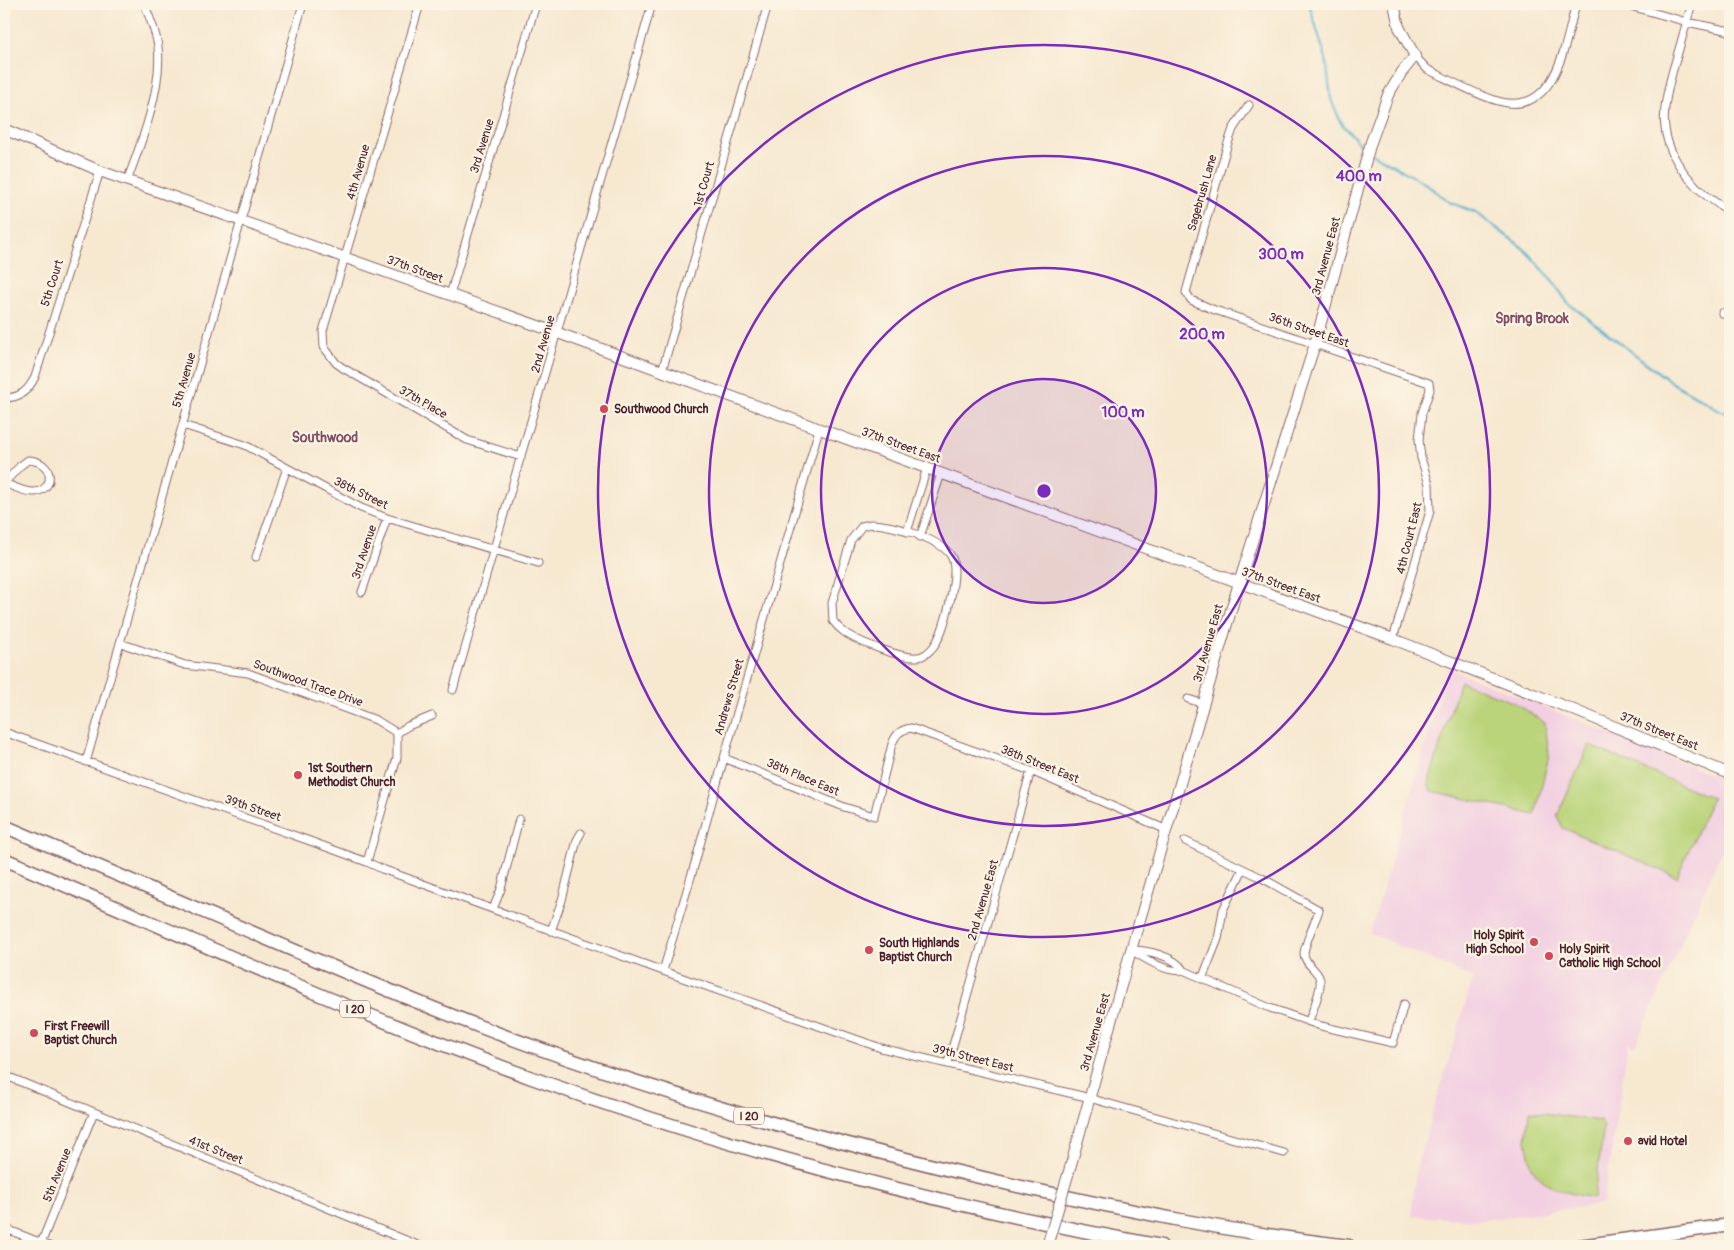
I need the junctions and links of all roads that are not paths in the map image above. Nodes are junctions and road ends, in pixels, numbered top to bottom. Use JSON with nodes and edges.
{"nodes":[{"id":1,"x":144,"y":4,"type":"edge"},
{"id":2,"x":302,"y":4,"type":"edge"},
{"id":3,"x":420,"y":4,"type":"edge"},
{"id":4,"x":536,"y":4,"type":"edge"},
{"id":5,"x":652,"y":4,"type":"edge"},
{"id":6,"x":768,"y":4,"type":"edge"},
{"id":7,"x":1394,"y":4,"type":"edge"},
{"id":8,"x":1576,"y":4,"type":"edge"},
{"id":9,"x":1623,"y":4,"type":"edge"},
{"id":10,"x":1692,"y":4,"type":"edge"},
{"id":11,"x":1687,"y":22,"type":"junction"},
{"id":12,"x":1730,"y":31,"type":"edge"},
{"id":13,"x":1414,"y":56,"type":"junction"},
{"id":14,"x":1249,"y":105,"type":"dead end"},
{"id":15,"x":4,"y":129,"type":"edge"},
{"id":16,"x":100,"y":171,"type":"junction"},
{"id":17,"x":127,"y":181,"type":"junction"},
{"id":18,"x":1730,"y":211,"type":"edge"},
{"id":19,"x":241,"y":220,"type":"junction"},
{"id":20,"x":345,"y":257,"type":"junction"},
{"id":21,"x":1186,"y":292,"type":"joint"},
{"id":22,"x":450,"y":295,"type":"junction"},
{"id":23,"x":1722,"y":313,"type":"dead end"},
{"id":24,"x":1730,"y":317,"type":"edge"},
{"id":25,"x":558,"y":332,"type":"junction"},
{"id":26,"x":1315,"y":344,"type":"junction"},
{"id":27,"x":324,"y":348,"type":"joint"},
{"id":28,"x":662,"y":371,"type":"junction"},
{"id":29,"x":1429,"y":383,"type":"joint"},
{"id":30,"x":4,"y":398,"type":"edge"},
{"id":31,"x":182,"y":425,"type":"junction"},
{"id":32,"x":819,"y":429,"type":"junction"},
{"id":33,"x":522,"y":457,"type":"junction"},
{"id":34,"x":287,"y":468,"type":"junction"},
{"id":35,"x":928,"y":468,"type":"junction"},
{"id":36,"x":941,"y":474,"type":"junction"},
{"id":37,"x":4,"y":483,"type":"edge"},
{"id":38,"x":387,"y":518,"type":"junction"},
{"id":39,"x":907,"y":532,"type":"junction"},
{"id":40,"x":920,"y":537,"type":"junction"},
{"id":41,"x":494,"y":550,"type":"junction"},
{"id":42,"x":256,"y":557,"type":"dead end"},
{"id":43,"x":538,"y":564,"type":"dead end"},
{"id":44,"x":1239,"y":583,"type":"junction"},
{"id":45,"x":362,"y":592,"type":"dead end"},
{"id":46,"x":1393,"y":640,"type":"junction"},
{"id":47,"x":120,"y":643,"type":"junction"},
{"id":48,"x":454,"y":690,"type":"dead end"},
{"id":49,"x":1188,"y":699,"type":"dead end"},
{"id":50,"x":1204,"y":704,"type":"junction"},
{"id":51,"x":432,"y":716,"type":"dead end"},
{"id":52,"x":4,"y":732,"type":"edge"},
{"id":53,"x":397,"y":733,"type":"junction"},
{"id":54,"x":724,"y":758,"type":"junction"},
{"id":55,"x":86,"y":762,"type":"junction"},
{"id":56,"x":1031,"y":771,"type":"junction"},
{"id":57,"x":1730,"y":774,"type":"edge"},
{"id":58,"x":874,"y":816,"type":"joint"},
{"id":59,"x":519,"y":819,"type":"dead end"},
{"id":60,"x":4,"y":826,"type":"edge"},
{"id":61,"x":1167,"y":830,"type":"junction"},
{"id":62,"x":581,"y":833,"type":"dead end"},
{"id":63,"x":1185,"y":840,"type":"dead end"},
{"id":64,"x":4,"y":859,"type":"edge"},
{"id":65,"x":367,"y":862,"type":"junction"},
{"id":66,"x":1244,"y":869,"type":"junction"},
{"id":67,"x":493,"y":909,"type":"junction"},
{"id":68,"x":551,"y":931,"type":"junction"},
{"id":69,"x":1131,"y":950,"type":"junction"},
{"id":70,"x":663,"y":971,"type":"junction"},
{"id":71,"x":1202,"y":979,"type":"junction"},
{"id":72,"x":1404,"y":1004,"type":"dead end"},
{"id":73,"x":1309,"y":1022,"type":"junction"},
{"id":74,"x":948,"y":1063,"type":"junction"},
{"id":75,"x":4,"y":1074,"type":"edge"},
{"id":76,"x":1090,"y":1098,"type":"junction"},
{"id":77,"x":94,"y":1112,"type":"junction"},
{"id":78,"x":1284,"y":1153,"type":"dead end"},
{"id":79,"x":1729,"y":1226,"type":"edge"},
{"id":80,"x":4,"y":1228,"type":"edge"},
{"id":81,"x":43,"y":1245,"type":"edge"},
{"id":82,"x":420,"y":1246,"type":"edge"},
{"id":83,"x":1047,"y":1246,"type":"edge"},
{"id":84,"x":1161,"y":1246,"type":"edge"},
{"id":85,"x":1349,"y":1246,"type":"edge"},
{"id":86,"x":1579,"y":1246,"type":"edge"}],
"edges":[{"from":1,"to":17,"type":"street"},
{"from":2,"to":19,"type":"street","name":"5th Avenue"},
{"from":3,"to":20,"type":"street","name":"4th Avenue"},
{"from":4,"to":22,"type":"street","name":"3rd Avenue"},
{"from":5,"to":25,"type":"street","name":"2nd Avenue"},
{"from":6,"to":28,"type":"street","name":"1st Court"},
{"from":7,"to":13,"type":"street"},
{"from":8,"to":13,"type":"street"},
{"from":9,"to":11,"type":"street"},
{"from":10,"to":11,"type":"street"},
{"from":11,"to":12,"type":"street"},
{"from":11,"to":18,"type":"street"},
{"from":13,"to":26,"type":"street","name":"3rd Avenue East"},
{"from":14,"to":21,"type":"street","name":"Sagebrush Lane"},
{"from":15,"to":16,"type":"street","name":"37th Street"},
{"from":16,"to":17,"type":"street","name":"37th Street"},
{"from":16,"to":30,"type":"street","name":"5th Court"},
{"from":17,"to":19,"type":"street","name":"37th Street"},
{"from":19,"to":20,"type":"street","name":"37th Street"},
{"from":19,"to":31,"type":"street","name":"5th Avenue"},
{"from":20,"to":22,"type":"street","name":"37th Street"},
{"from":20,"to":27,"type":"street","name":"4th Avenue"},
{"from":21,"to":26,"type":"street","name":"36th Street East"},
{"from":22,"to":25,"type":"street","name":"37th Street"},
{"from":23,"to":24,"type":"street"},
{"from":25,"to":28,"type":"street","name":"37th Street"},
{"from":25,"to":33,"type":"street","name":"2nd Avenue"},
{"from":26,"to":29,"type":"street","name":"36th Street East"},
{"from":26,"to":44,"type":"street","name":"3rd Avenue East"},
{"from":27,"to":33,"type":"street","name":"37th Place"},
{"from":28,"to":32,"type":"street","name":"37th Street"},
{"from":29,"to":46,"type":"street","name":"4th Court East"},
{"from":31,"to":34,"type":"street","name":"38th Street"},
{"from":31,"to":47,"type":"street","name":"5th Avenue"},
{"from":32,"to":35,"type":"street","name":"37th Street East"},
{"from":32,"to":54,"type":"street","name":"Andrews Street"},
{"from":33,"to":41,"type":"street","name":"2nd Avenue"},
{"from":34,"to":38,"type":"street","name":"38th Street"},
{"from":34,"to":42,"type":"street"},
{"from":35,"to":36,"type":"street","name":"37th Street East"},
{"from":35,"to":39,"type":"street"},
{"from":36,"to":40,"type":"street"},
{"from":36,"to":44,"type":"street","name":"37th Street East"},
{"from":37,"to":37,"type":"street"},
{"from":38,"to":41,"type":"street","name":"38th Street"},
{"from":38,"to":45,"type":"street","name":"3rd Avenue"},
{"from":39,"to":40,"type":"street"},
{"from":39,"to":40,"type":"street"},
{"from":41,"to":43,"type":"street","name":"38th Street"},
{"from":41,"to":48,"type":"street","name":"2nd Avenue"},
{"from":44,"to":46,"type":"street","name":"37th Street East"},
{"from":44,"to":50,"type":"street","name":"3rd Avenue East"},
{"from":46,"to":57,"type":"street","name":"37th Street East"},
{"from":47,"to":53,"type":"street","name":"Southwood Trace Drive"},
{"from":47,"to":55,"type":"street","name":"5th Avenue"},
{"from":49,"to":50,"type":"street"},
{"from":50,"to":61,"type":"street","name":"3rd Avenue East"},
{"from":51,"to":53,"type":"street"},
{"from":52,"to":55,"type":"street","name":"39th Street"},
{"from":53,"to":65,"type":"street"},
{"from":54,"to":58,"type":"street","name":"38th Place East"},
{"from":54,"to":70,"type":"street","name":"Andrews Street"},
{"from":55,"to":65,"type":"street","name":"39th Street"},
{"from":56,"to":58,"type":"street","name":"38th Street East"},
{"from":56,"to":61,"type":"street","name":"38th Street East"},
{"from":56,"to":74,"type":"street","name":"2nd Avenue East"},
{"from":59,"to":67,"type":"street"},
{"from":60,"to":85,"type":"highway","number":"I 20"},
{"from":61,"to":69,"type":"street","name":"3rd Avenue East"},
{"from":62,"to":68,"type":"street"},
{"from":63,"to":66,"type":"street"},
{"from":64,"to":84,"type":"highway","number":"I 20"},
{"from":65,"to":67,"type":"street","name":"39th Street"},
{"from":66,"to":71,"type":"street"},
{"from":66,"to":73,"type":"street"},
{"from":67,"to":68,"type":"street","name":"39th Street"},
{"from":68,"to":70,"type":"street","name":"39th Street"},
{"from":69,"to":71,"type":"street"},
{"from":69,"to":76,"type":"street","name":"3rd Avenue East"},
{"from":70,"to":74,"type":"street","name":"39th Street East"},
{"from":71,"to":73,"type":"street"},
{"from":72,"to":73,"type":"street"},
{"from":74,"to":76,"type":"street","name":"39th Street East"},
{"from":75,"to":77,"type":"street","name":"41st Street"},
{"from":76,"to":78,"type":"street","name":"39th Street East"},
{"from":76,"to":83,"type":"street","name":"3rd Avenue East","bridge":true},
{"from":77,"to":81,"type":"street","name":"5th Avenue"},
{"from":77,"to":82,"type":"street","name":"41st Street"},
{"from":79,"to":86,"type":"highway"},
{"from":80,"to":81,"type":"street"}]}
